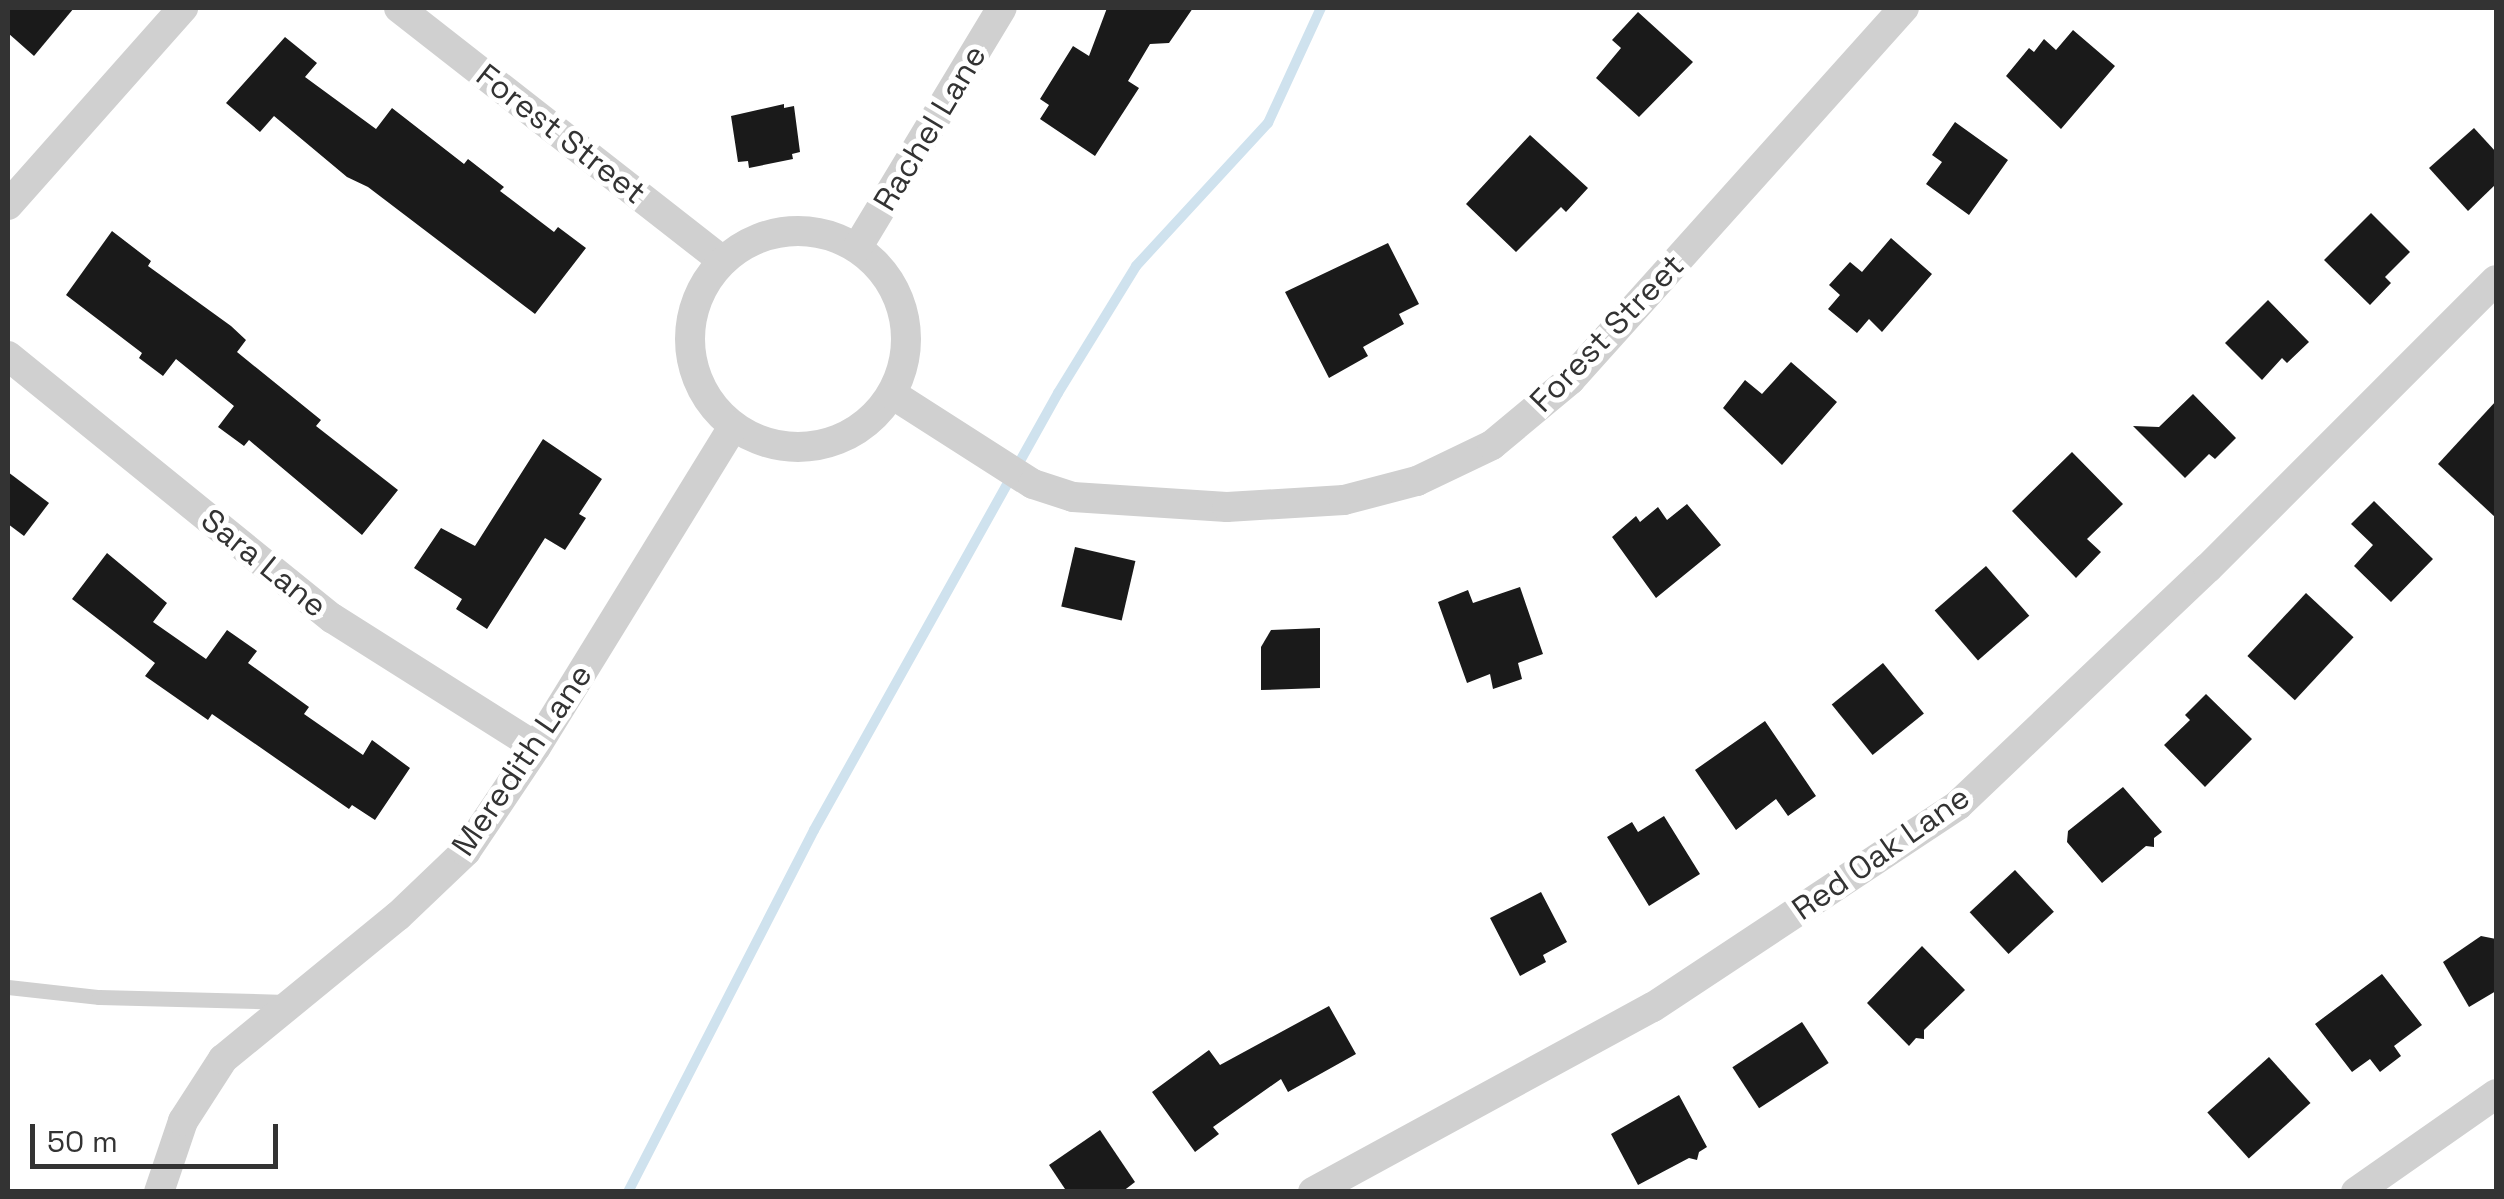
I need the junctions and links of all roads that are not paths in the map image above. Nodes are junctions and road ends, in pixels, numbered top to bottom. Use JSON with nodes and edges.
{"nodes":[{"id":1,"x":183,"y":8,"type":"edge"},
{"id":2,"x":398,"y":8,"type":"edge"},
{"id":3,"x":1002,"y":8,"type":"edge"},
{"id":4,"x":1904,"y":8,"type":"edge"},
{"id":5,"x":8,"y":205,"type":"edge"},
{"id":6,"x":858,"y":248,"type":"junction"},
{"id":7,"x":723,"y":261,"type":"junction"},
{"id":8,"x":2496,"y":280,"type":"edge"},
{"id":9,"x":8,"y":356,"type":"edge"},
{"id":10,"x":892,"y":394,"type":"junction"},
{"id":11,"x":734,"y":427,"type":"junction"},
{"id":12,"x":536,"y":747,"type":"junction"},
{"id":13,"x":8,"y":988,"type":"edge"},
{"id":14,"x":290,"y":1002,"type":"junction"},
{"id":15,"x":2496,"y":1094,"type":"edge"},
{"id":16,"x":158,"y":1192,"type":"edge"},
{"id":17,"x":1313,"y":1192,"type":"edge"},
{"id":18,"x":2356,"y":1192,"type":"edge"}],
"edges":[{"from":1,"to":5,"type":"street"},
{"from":2,"to":7,"type":"street","name":"Forest Street"},
{"from":3,"to":6,"type":"street","name":"Rachel Lane"},
{"from":4,"to":10,"type":"street","name":"Forest Street"},
{"from":6,"to":7,"type":"street"},
{"from":6,"to":10,"type":"street"},
{"from":7,"to":11,"type":"street"},
{"from":8,"to":17,"type":"street","name":"Red Oak Lane"},
{"from":9,"to":12,"type":"street","name":"Sara Lane"},
{"from":10,"to":11,"type":"street"},
{"from":11,"to":12,"type":"street","name":"Meredith Lane"},
{"from":12,"to":14,"type":"street","name":"Meredith Lane"},
{"from":13,"to":14,"type":"lane"},
{"from":14,"to":16,"type":"street","name":"Meredith Lane"},
{"from":15,"to":18,"type":"street"}]}
